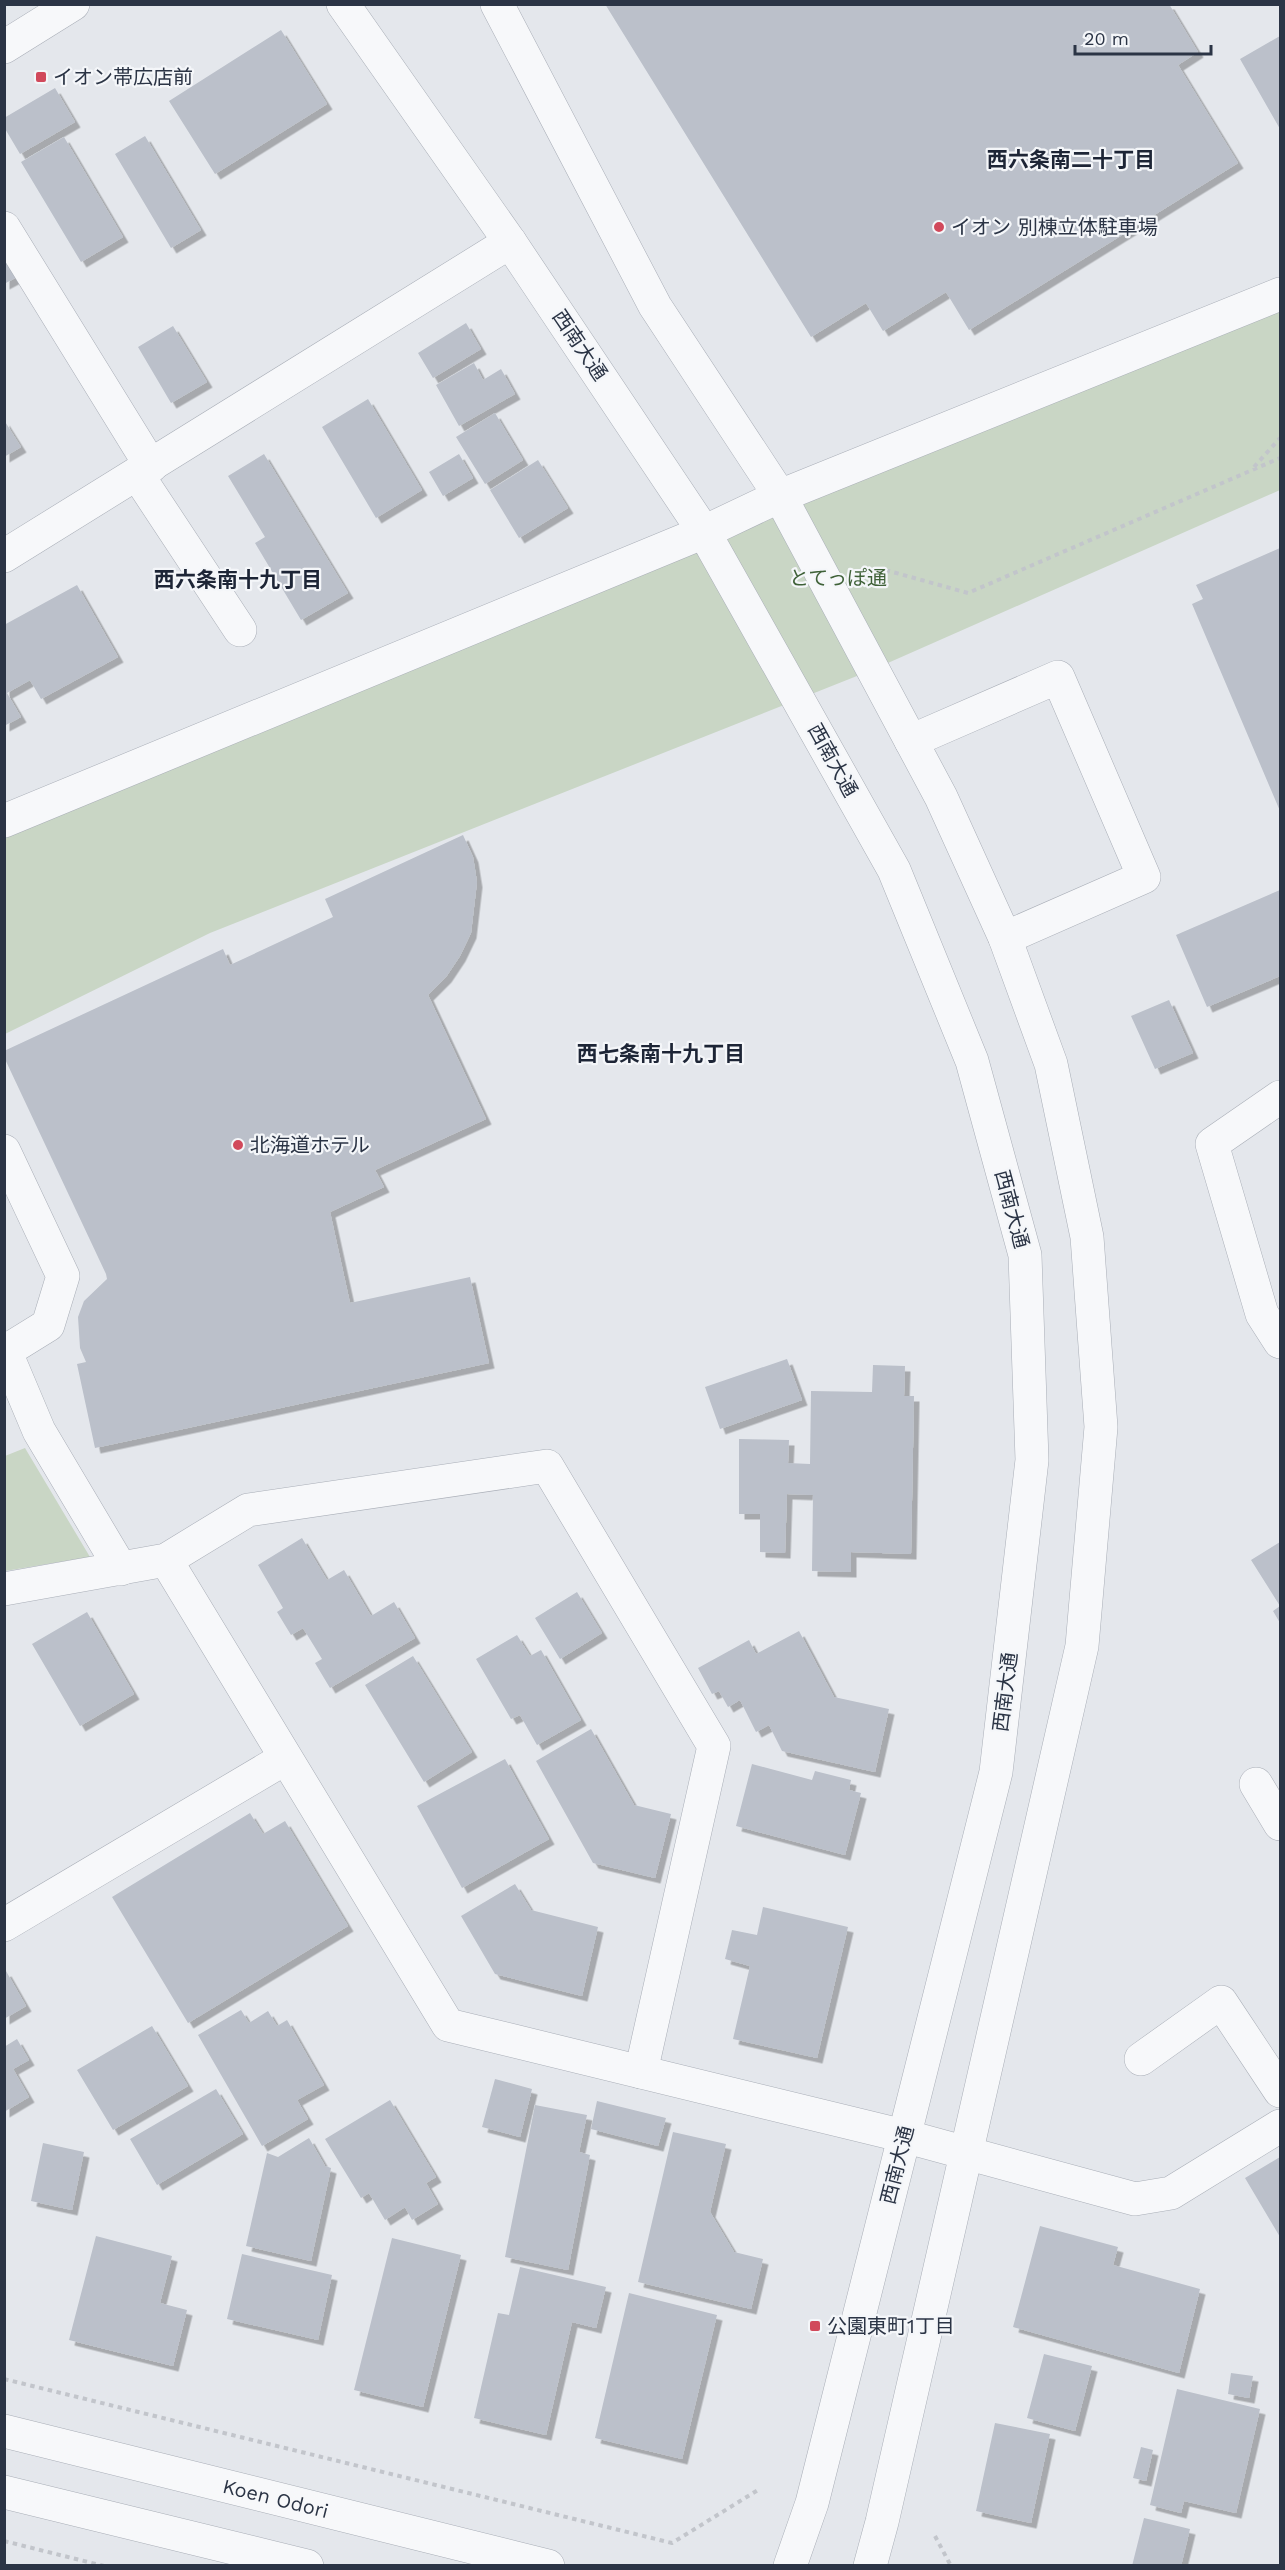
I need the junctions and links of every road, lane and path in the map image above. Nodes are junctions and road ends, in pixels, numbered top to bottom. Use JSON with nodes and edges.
{"nodes":[{"id":1,"x":73,"y":4,"type":"edge"},
{"id":2,"x":344,"y":4,"type":"edge"},
{"id":3,"x":497,"y":4,"type":"edge"},
{"id":4,"x":4,"y":46,"type":"edge"},
{"id":5,"x":4,"y":228,"type":"edge"},
{"id":6,"x":510,"y":242,"type":"junction"},
{"id":7,"x":1281,"y":294,"type":"edge"},
{"id":8,"x":1281,"y":438,"type":"edge"},
{"id":9,"x":1281,"y":458,"type":"edge"},
{"id":10,"x":144,"y":470,"type":"junction"},
{"id":11,"x":1251,"y":470,"type":"junction"},
{"id":12,"x":780,"y":496,"type":"junction"},
{"id":13,"x":704,"y":532,"type":"junction"},
{"id":14,"x":4,"y":556,"type":"edge"},
{"id":15,"x":832,"y":594,"type":"junction"},
{"id":16,"x":240,"y":630,"type":"dead end"},
{"id":17,"x":911,"y":741,"type":"junction"},
{"id":18,"x":4,"y":821,"type":"edge"},
{"id":19,"x":1005,"y":938,"type":"junction"},
{"id":20,"x":1281,"y":1097,"type":"edge"},
{"id":21,"x":4,"y":1151,"type":"edge"},
{"id":22,"x":1281,"y":1342,"type":"edge"},
{"id":23,"x":5,"y":1350,"type":"edge"},
{"id":24,"x":166,"y":1560,"type":"junction"},
{"id":25,"x":121,"y":1569,"type":"junction"},
{"id":26,"x":4,"y":1589,"type":"edge"},
{"id":27,"x":284,"y":1759,"type":"junction"},
{"id":28,"x":1256,"y":1784,"type":"dead end"},
{"id":29,"x":1281,"y":1824,"type":"edge"},
{"id":30,"x":4,"y":1925,"type":"edge"},
{"id":31,"x":1141,"y":2059,"type":"dead end"},
{"id":32,"x":641,"y":2072,"type":"junction"},
{"id":33,"x":1281,"y":2091,"type":"edge"},
{"id":34,"x":1281,"y":2126,"type":"edge"},
{"id":35,"x":904,"y":2136,"type":"junction"},
{"id":36,"x":966,"y":2153,"type":"junction"},
{"id":37,"x":4,"y":2379,"type":"edge"},
{"id":38,"x":4,"y":2431,"type":"edge"},
{"id":39,"x":758,"y":2490,"type":"dead end"},
{"id":40,"x":4,"y":2492,"type":"edge"},
{"id":41,"x":935,"y":2536,"type":"dead end"},
{"id":42,"x":4,"y":2541,"type":"edge"},
{"id":43,"x":104,"y":2565,"type":"edge"},
{"id":44,"x":307,"y":2565,"type":"edge"},
{"id":45,"x":548,"y":2565,"type":"edge"},
{"id":46,"x":790,"y":2565,"type":"edge"},
{"id":47,"x":870,"y":2565,"type":"edge"},
{"id":48,"x":951,"y":2565,"type":"edge"}],
"edges":[{"from":1,"to":4,"type":"street"},
{"from":2,"to":6,"type":"street","name":"西南大通"},
{"from":3,"to":12,"type":"street"},
{"from":5,"to":10,"type":"street"},
{"from":6,"to":10,"type":"street"},
{"from":6,"to":13,"type":"street","name":"西南大通"},
{"from":7,"to":12,"type":"street"},
{"from":8,"to":11,"type":"path"},
{"from":9,"to":11,"type":"path"},
{"from":10,"to":14,"type":"street"},
{"from":10,"to":16,"type":"street"},
{"from":11,"to":15,"type":"path"},
{"from":12,"to":13,"type":"street"},
{"from":12,"to":15,"type":"street"},
{"from":13,"to":18,"type":"street"},
{"from":13,"to":35,"type":"street","name":"西南大通"},
{"from":15,"to":17,"type":"street"},
{"from":17,"to":19,"type":"street"},
{"from":17,"to":19,"type":"street"},
{"from":19,"to":36,"type":"street"},
{"from":20,"to":22,"type":"street"},
{"from":21,"to":23,"type":"street"},
{"from":23,"to":25,"type":"street"},
{"from":24,"to":25,"type":"street"},
{"from":24,"to":27,"type":"street"},
{"from":24,"to":32,"type":"street"},
{"from":25,"to":26,"type":"street"},
{"from":27,"to":30,"type":"street"},
{"from":27,"to":32,"type":"street"},
{"from":28,"to":29,"type":"street"},
{"from":31,"to":33,"type":"street"},
{"from":32,"to":35,"type":"street"},
{"from":34,"to":36,"type":"street"},
{"from":35,"to":36,"type":"street"},
{"from":35,"to":46,"type":"street","name":"西南大通"},
{"from":36,"to":47,"type":"street"},
{"from":37,"to":39,"type":"path"},
{"from":38,"to":45,"type":"street","name":"Koen Odori"},
{"from":40,"to":44,"type":"street"},
{"from":41,"to":48,"type":"path"},
{"from":42,"to":43,"type":"path"}]}
